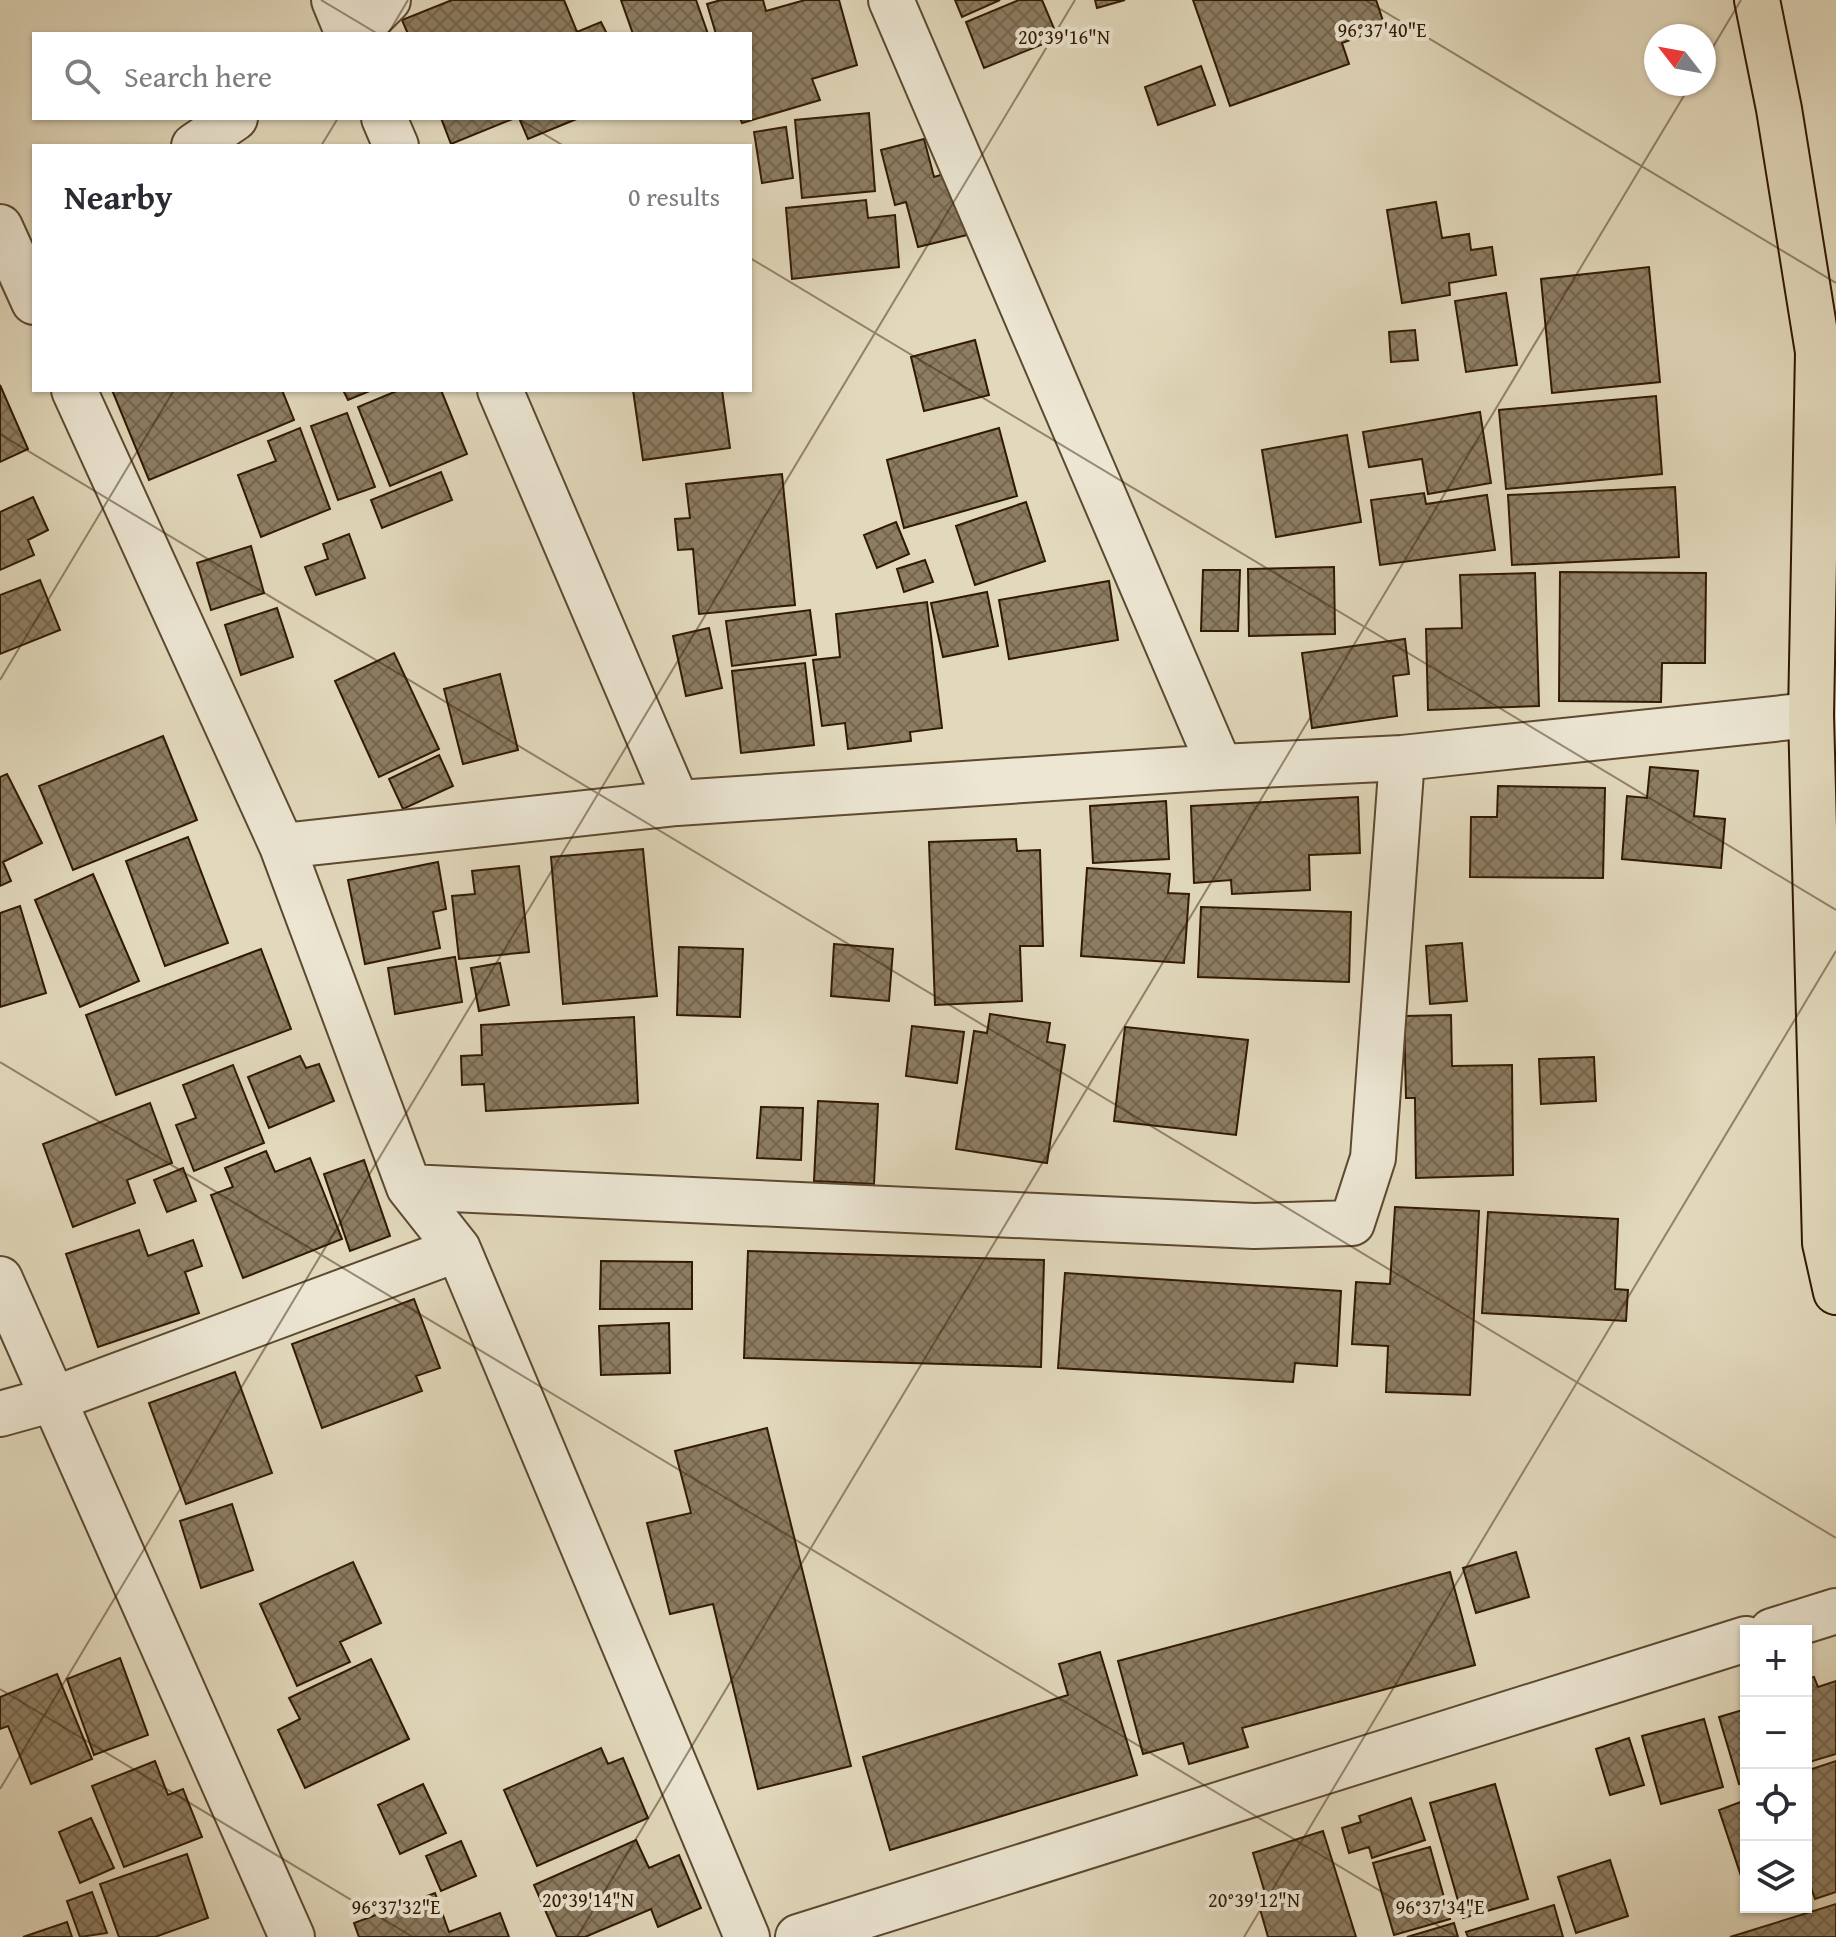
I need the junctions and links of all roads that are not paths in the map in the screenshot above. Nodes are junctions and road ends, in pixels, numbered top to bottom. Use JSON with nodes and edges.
{"nodes":[{"id":1,"x":334,"y":0,"type":"edge"},
{"id":2,"x":388,"y":0,"type":"edge"},
{"id":3,"x":891,"y":0,"type":"edge"},
{"id":4,"x":1757,"y":0,"type":"edge"},
{"id":5,"x":350,"y":32,"type":"edge"},
{"id":6,"x":353,"y":32,"type":"edge"},
{"id":7,"x":232,"y":120,"type":"edge"},
{"id":8,"x":385,"y":120,"type":"edge"},
{"id":9,"x":197,"y":144,"type":"edge"},
{"id":10,"x":395,"y":144,"type":"edge"},
{"id":11,"x":0,"y":227,"type":"edge"},
{"id":12,"x":22,"y":276,"type":"edge"},
{"id":13,"x":75,"y":392,"type":"edge"},
{"id":14,"x":501,"y":392,"type":"edge"},
{"id":15,"x":1811,"y":715,"type":"junction"},
{"id":16,"x":1402,"y":758,"type":"junction"},
{"id":17,"x":1220,"y":767,"type":"junction"},
{"id":18,"x":677,"y":803,"type":"junction"},
{"id":19,"x":282,"y":846,"type":"junction"},
{"id":20,"x":409,"y":1187,"type":"junction"},
{"id":21,"x":458,"y":1249,"type":"junction"},
{"id":22,"x":0,"y":1279,"type":"edge"},
{"id":23,"x":1836,"y":1292,"type":"edge"},
{"id":24,"x":54,"y":1399,"type":"junction"},
{"id":25,"x":0,"y":1414,"type":"edge"},
{"id":26,"x":1836,"y":1611,"type":"edge"},
{"id":27,"x":1791,"y":1625,"type":"edge"},
{"id":28,"x":1740,"y":1641,"type":"edge"},
{"id":29,"x":292,"y":1937,"type":"edge"},
{"id":30,"x":747,"y":1937,"type":"edge"},
{"id":31,"x":798,"y":1937,"type":"edge"}],
"edges":[{"from":1,"to":5,"type":"street"},
{"from":2,"to":6,"type":"street"},
{"from":3,"to":17,"type":"street"},
{"from":4,"to":15,"type":"highway"},
{"from":7,"to":9,"type":"street"},
{"from":8,"to":10,"type":"street"},
{"from":11,"to":12,"type":"street"},
{"from":13,"to":19,"type":"street"},
{"from":14,"to":18,"type":"street"},
{"from":15,"to":16,"type":"street"},
{"from":15,"to":23,"type":"highway"},
{"from":16,"to":17,"type":"street"},
{"from":16,"to":20,"type":"street"},
{"from":17,"to":18,"type":"street"},
{"from":18,"to":19,"type":"street"},
{"from":19,"to":20,"type":"street"},
{"from":20,"to":21,"type":"street"},
{"from":21,"to":24,"type":"street"},
{"from":21,"to":30,"type":"street"},
{"from":22,"to":24,"type":"street"},
{"from":24,"to":25,"type":"street"},
{"from":24,"to":29,"type":"street"},
{"from":26,"to":27,"type":"street"},
{"from":28,"to":31,"type":"street"}]}
